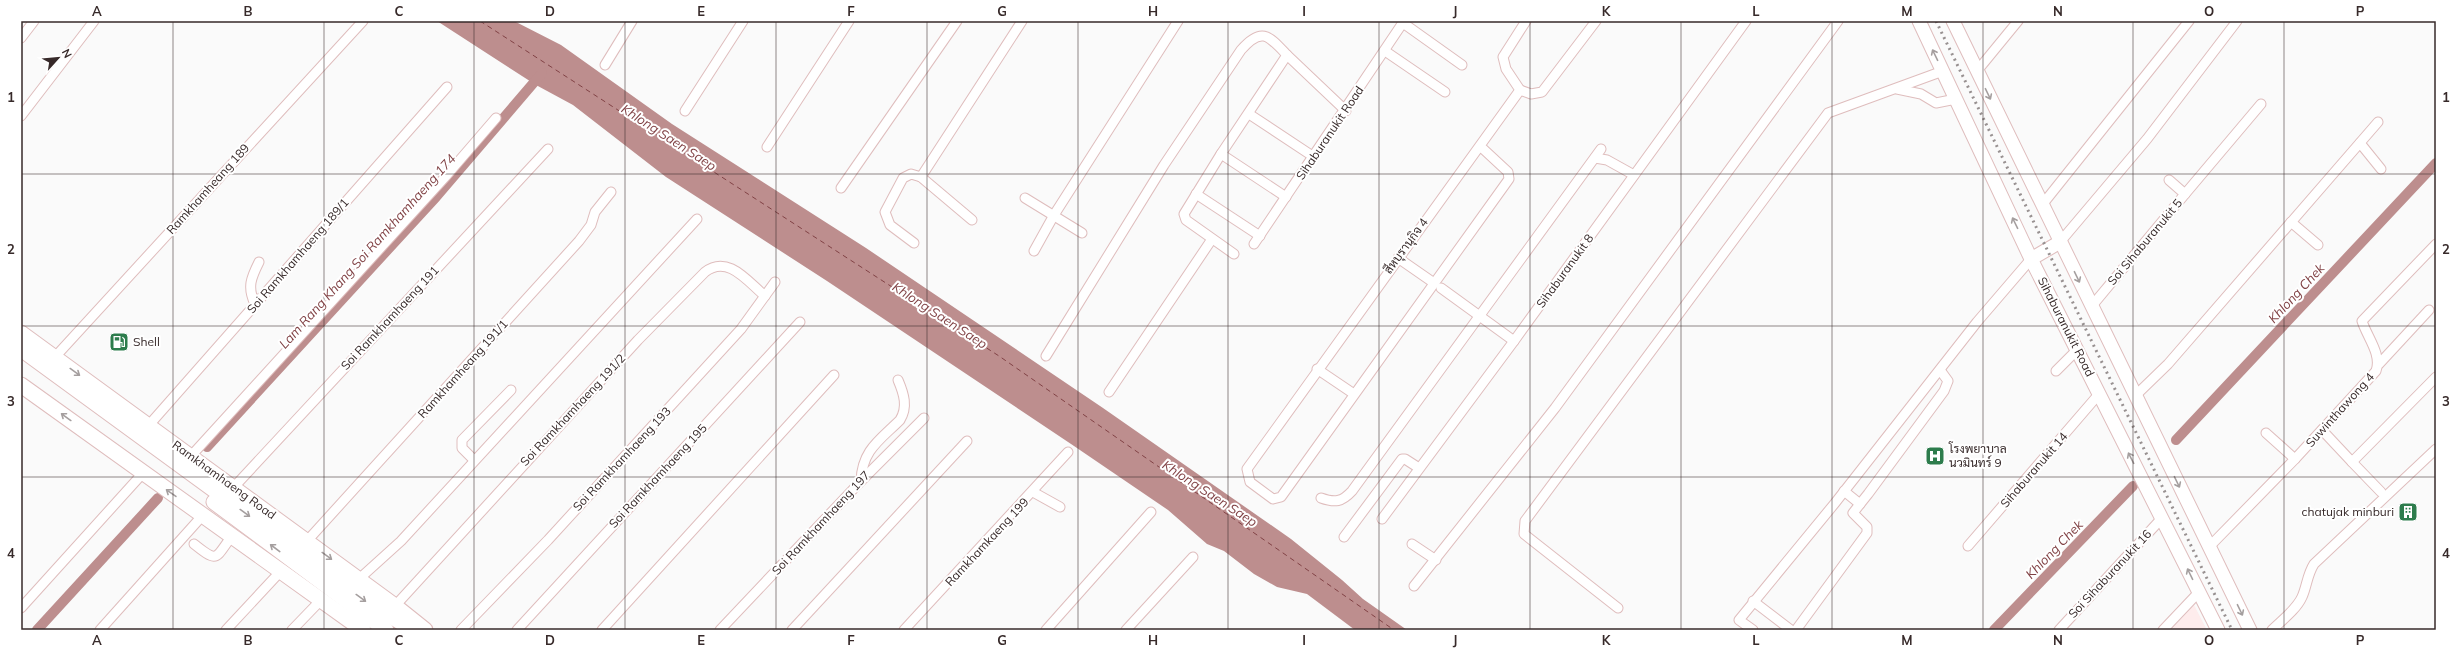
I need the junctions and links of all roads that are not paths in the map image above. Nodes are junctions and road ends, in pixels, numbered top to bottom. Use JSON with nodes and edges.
{"nodes":[{"id":1,"x":34,"y":21,"type":"edge"},
{"id":2,"x":94,"y":21,"type":"edge"},
{"id":3,"x":363,"y":21,"type":"edge"},
{"id":4,"x":632,"y":21,"type":"edge"},
{"id":5,"x":743,"y":21,"type":"edge"},
{"id":6,"x":849,"y":21,"type":"edge"},
{"id":7,"x":957,"y":21,"type":"edge"},
{"id":8,"x":1022,"y":21,"type":"edge"},
{"id":9,"x":1178,"y":21,"type":"edge"},
{"id":10,"x":1526,"y":21,"type":"edge"},
{"id":11,"x":1596,"y":21,"type":"edge"},
{"id":12,"x":1746,"y":21,"type":"edge"},
{"id":13,"x":1838,"y":21,"type":"edge"},
{"id":14,"x":1919,"y":21,"type":"edge"},
{"id":15,"x":1953,"y":21,"type":"edge"},
{"id":16,"x":2018,"y":21,"type":"edge"},
{"id":17,"x":2189,"y":21,"type":"edge"},
{"id":18,"x":2237,"y":21,"type":"edge"},
{"id":19,"x":1404,"y":22,"type":"edge"},
{"id":20,"x":21,"y":38,"type":"edge"},
{"id":21,"x":1385,"y":51,"type":"junction"},
{"id":22,"x":1288,"y":55,"type":"junction"},
{"id":23,"x":605,"y":65,"type":"dead end"},
{"id":24,"x":1462,"y":65,"type":"dead end"},
{"id":25,"x":1943,"y":71,"type":"junction"},
{"id":26,"x":1977,"y":71,"type":"junction"},
{"id":27,"x":447,"y":87,"type":"dead end"},
{"id":28,"x":1896,"y":89,"type":"junction"},
{"id":29,"x":1520,"y":90,"type":"junction"},
{"id":30,"x":1445,"y":92,"type":"dead end"},
{"id":31,"x":1956,"y":99,"type":"junction"},
{"id":32,"x":2261,"y":104,"type":"dead end"},
{"id":33,"x":685,"y":111,"type":"dead end"},
{"id":34,"x":1346,"y":111,"type":"junction"},
{"id":35,"x":1248,"y":114,"type":"junction"},
{"id":36,"x":21,"y":116,"type":"edge"},
{"id":37,"x":496,"y":118,"type":"dead end"},
{"id":38,"x":2378,"y":122,"type":"dead end"},
{"id":39,"x":2360,"y":143,"type":"junction"},
{"id":40,"x":1480,"y":146,"type":"junction"},
{"id":41,"x":767,"y":147,"type":"dead end"},
{"id":42,"x":548,"y":149,"type":"dead end"},
{"id":43,"x":1601,"y":149,"type":"dead end"},
{"id":44,"x":1221,"y":154,"type":"junction"},
{"id":45,"x":1314,"y":157,"type":"junction"},
{"id":46,"x":1594,"y":158,"type":"junction"},
{"id":47,"x":2381,"y":170,"type":"dead end"},
{"id":48,"x":1634,"y":175,"type":"junction"},
{"id":49,"x":921,"y":177,"type":"junction"},
{"id":50,"x":2169,"y":180,"type":"dead end"},
{"id":51,"x":841,"y":188,"type":"dead end"},
{"id":52,"x":611,"y":192,"type":"dead end"},
{"id":53,"x":1196,"y":194,"type":"junction"},
{"id":54,"x":2185,"y":194,"type":"junction"},
{"id":55,"x":1286,"y":197,"type":"junction"},
{"id":56,"x":1025,"y":198,"type":"dead end"},
{"id":57,"x":2042,"y":205,"type":"junction"},
{"id":58,"x":1054,"y":215,"type":"junction"},
{"id":59,"x":698,"y":219,"type":"dead end"},
{"id":60,"x":972,"y":220,"type":"dead end"},
{"id":61,"x":2291,"y":222,"type":"junction"},
{"id":62,"x":1082,"y":233,"type":"dead end"},
{"id":63,"x":1260,"y":236,"type":"junction"},
{"id":64,"x":1212,"y":239,"type":"junction"},
{"id":65,"x":2060,"y":242,"type":"junction"},
{"id":66,"x":914,"y":243,"type":"dead end"},
{"id":67,"x":1254,"y":244,"type":"dead end"},
{"id":68,"x":2436,"y":244,"type":"edge"},
{"id":69,"x":2318,"y":245,"type":"dead end"},
{"id":70,"x":1034,"y":251,"type":"dead end"},
{"id":71,"x":1234,"y":254,"type":"dead end"},
{"id":72,"x":1398,"y":258,"type":"junction"},
{"id":73,"x":2032,"y":258,"type":"junction"},
{"id":74,"x":259,"y":262,"type":"dead end"},
{"id":75,"x":775,"y":282,"type":"dead end"},
{"id":76,"x":1438,"y":285,"type":"junction"},
{"id":77,"x":765,"y":296,"type":"junction"},
{"id":78,"x":255,"y":304,"type":"junction"},
{"id":79,"x":2091,"y":307,"type":"junction"},
{"id":80,"x":2429,"y":310,"type":"dead end"},
{"id":81,"x":1481,"y":315,"type":"junction"},
{"id":82,"x":800,"y":322,"type":"dead end"},
{"id":83,"x":21,"y":333,"type":"edge"},
{"id":84,"x":1514,"y":341,"type":"junction"},
{"id":85,"x":21,"y":350,"type":"edge"},
{"id":86,"x":2077,"y":350,"type":"junction"},
{"id":87,"x":1046,"y":356,"type":"dead end"},
{"id":88,"x":55,"y":357,"type":"junction"},
{"id":89,"x":21,"y":361,"type":"edge"},
{"id":90,"x":2379,"y":364,"type":"junction"},
{"id":91,"x":1317,"y":369,"type":"junction"},
{"id":92,"x":1940,"y":370,"type":"junction"},
{"id":93,"x":2056,"y":371,"type":"dead end"},
{"id":94,"x":834,"y":376,"type":"dead end"},
{"id":95,"x":2436,"y":378,"type":"edge"},
{"id":96,"x":898,"y":380,"type":"dead end"},
{"id":97,"x":23,"y":390,"type":"edge"},
{"id":98,"x":511,"y":390,"type":"dead end"},
{"id":99,"x":1109,"y":392,"type":"dead end"},
{"id":100,"x":1354,"y":394,"type":"junction"},
{"id":101,"x":2099,"y":394,"type":"junction"},
{"id":102,"x":2135,"y":396,"type":"junction"},
{"id":103,"x":98,"y":411,"type":"junction"},
{"id":104,"x":924,"y":418,"type":"dead end"},
{"id":105,"x":149,"y":425,"type":"junction"},
{"id":106,"x":2322,"y":430,"type":"junction"},
{"id":107,"x":2266,"y":433,"type":"dead end"},
{"id":108,"x":967,"y":441,"type":"dead end"},
{"id":109,"x":2436,"y":448,"type":"edge"},
{"id":110,"x":1068,"y":452,"type":"dead end"},
{"id":111,"x":191,"y":456,"type":"junction"},
{"id":112,"x":474,"y":460,"type":"junction"},
{"id":113,"x":2295,"y":460,"type":"junction"},
{"id":114,"x":2352,"y":462,"type":"junction"},
{"id":115,"x":1419,"y":468,"type":"junction"},
{"id":116,"x":143,"y":473,"type":"junction"},
{"id":117,"x":861,"y":480,"type":"junction"},
{"id":118,"x":234,"y":487,"type":"junction"},
{"id":119,"x":1844,"y":491,"type":"junction"},
{"id":120,"x":1033,"y":492,"type":"junction"},
{"id":121,"x":2381,"y":492,"type":"dead end"},
{"id":122,"x":1321,"y":498,"type":"dead end"},
{"id":123,"x":1860,"y":504,"type":"junction"},
{"id":124,"x":1060,"y":507,"type":"dead end"},
{"id":125,"x":1151,"y":512,"type":"dead end"},
{"id":126,"x":203,"y":515,"type":"junction"},
{"id":127,"x":2162,"y":518,"type":"junction"},
{"id":128,"x":1382,"y":519,"type":"dead end"},
{"id":129,"x":232,"y":536,"type":"junction"},
{"id":130,"x":1344,"y":537,"type":"dead end"},
{"id":131,"x":307,"y":541,"type":"junction"},
{"id":132,"x":194,"y":544,"type":"dead end"},
{"id":133,"x":1412,"y":544,"type":"dead end"},
{"id":134,"x":1968,"y":546,"type":"dead end"},
{"id":135,"x":2209,"y":547,"type":"junction"},
{"id":136,"x":1193,"y":557,"type":"dead end"},
{"id":137,"x":1436,"y":560,"type":"junction"},
{"id":138,"x":280,"y":572,"type":"junction"},
{"id":139,"x":359,"y":579,"type":"junction"},
{"id":140,"x":1414,"y":586,"type":"dead end"},
{"id":141,"x":2199,"y":592,"type":"junction"},
{"id":142,"x":321,"y":600,"type":"junction"},
{"id":143,"x":1753,"y":600,"type":"junction"},
{"id":144,"x":395,"y":606,"type":"junction"},
{"id":145,"x":21,"y":608,"type":"edge"},
{"id":146,"x":1618,"y":608,"type":"dead end"},
{"id":147,"x":100,"y":630,"type":"edge"},
{"id":148,"x":226,"y":630,"type":"edge"},
{"id":149,"x":292,"y":630,"type":"edge"},
{"id":150,"x":364,"y":630,"type":"edge"},
{"id":151,"x":386,"y":630,"type":"edge"},
{"id":152,"x":413,"y":630,"type":"edge"},
{"id":153,"x":425,"y":630,"type":"edge"},
{"id":154,"x":461,"y":630,"type":"edge"},
{"id":155,"x":517,"y":630,"type":"edge"},
{"id":156,"x":602,"y":630,"type":"edge"},
{"id":157,"x":720,"y":630,"type":"edge"},
{"id":158,"x":792,"y":630,"type":"edge"},
{"id":159,"x":904,"y":630,"type":"edge"},
{"id":160,"x":1046,"y":630,"type":"edge"},
{"id":161,"x":1126,"y":630,"type":"edge"},
{"id":162,"x":1753,"y":630,"type":"edge"},
{"id":163,"x":1791,"y":630,"type":"edge"},
{"id":164,"x":1796,"y":630,"type":"edge"},
{"id":165,"x":2059,"y":630,"type":"edge"},
{"id":166,"x":2163,"y":630,"type":"edge"},
{"id":167,"x":2218,"y":630,"type":"edge"},
{"id":168,"x":2250,"y":630,"type":"edge"},
{"id":169,"x":2272,"y":630,"type":"edge"}],
"edges":[{"from":1,"to":20,"type":"street"},
{"from":2,"to":36,"type":"street"},
{"from":3,"to":88,"type":"street","name":"Ramkhamheang 189"},
{"from":4,"to":23,"type":"street"},
{"from":5,"to":33,"type":"street"},
{"from":6,"to":41,"type":"street"},
{"from":7,"to":51,"type":"street"},
{"from":8,"to":49,"type":"street"},
{"from":9,"to":58,"type":"street"},
{"from":10,"to":29,"type":"street"},
{"from":11,"to":29,"type":"street"},
{"from":12,"to":48,"type":"street","name":"Sihaburanukit 8"},
{"from":13,"to":137,"type":"street"},
{"from":25,"to":14,"type":"main road","name":"Sihaburanukit Road","one_way":true},
{"from":15,"to":26,"type":"main road"},
{"from":16,"to":26,"type":"street"},
{"from":17,"to":57,"type":"street"},
{"from":18,"to":65,"type":"street"},
{"from":19,"to":21,"type":"street","name":"Sihaburanukit Road"},
{"from":19,"to":24,"type":"street"},
{"from":21,"to":30,"type":"street"},
{"from":21,"to":34,"type":"street","name":"Sihaburanukit Road"},
{"from":22,"to":34,"type":"street"},
{"from":22,"to":35,"type":"street"},
{"from":22,"to":87,"type":"street"},
{"from":25,"to":28,"type":"street"},
{"from":25,"to":31,"type":"main road","name":"Sihaburanukit Road"},
{"from":26,"to":57,"type":"main road","one_way":true},
{"from":27,"to":78,"type":"street","name":"Soi Ramkhamhaeng 189/1"},
{"from":28,"to":31,"type":"street"},
{"from":28,"to":146,"type":"street"},
{"from":29,"to":40,"type":"street","name":"สีหบุรานุกิจ 4"},
{"from":73,"to":31,"type":"main road","name":"Sihaburanukit Road","one_way":true},
{"from":32,"to":54,"type":"street"},
{"from":34,"to":45,"type":"street","name":"Sihaburanukit Road"},
{"from":35,"to":44,"type":"street"},
{"from":35,"to":45,"type":"street"},
{"from":37,"to":111,"type":"street"},
{"from":38,"to":39,"type":"street"},
{"from":39,"to":47,"type":"street"},
{"from":39,"to":61,"type":"street"},
{"from":40,"to":72,"type":"street","name":"สีหบุรานุกิจ 4"},
{"from":40,"to":76,"type":"street"},
{"from":42,"to":118,"type":"street","name":"Soi Ramkhamhaeng 191"},
{"from":43,"to":46,"type":"street"},
{"from":44,"to":53,"type":"street"},
{"from":44,"to":55,"type":"street"},
{"from":45,"to":55,"type":"street","name":"Sihaburanukit Road"},
{"from":46,"to":48,"type":"street"},
{"from":46,"to":81,"type":"street"},
{"from":48,"to":84,"type":"street","name":"Sihaburanukit 8"},
{"from":49,"to":60,"type":"street"},
{"from":49,"to":66,"type":"street"},
{"from":50,"to":54,"type":"street","name":"Soi Sihaburanukit 5"},
{"from":52,"to":131,"type":"street","name":"Ramkhamheang 191/1"},
{"from":53,"to":63,"type":"street"},
{"from":53,"to":64,"type":"street"},
{"from":54,"to":79,"type":"street","name":"Soi Sihaburanukit 5"},
{"from":55,"to":63,"type":"street","name":"Sihaburanukit Road"},
{"from":56,"to":58,"type":"street"},
{"from":57,"to":65,"type":"main road"},
{"from":58,"to":62,"type":"street"},
{"from":58,"to":70,"type":"street"},
{"from":59,"to":112,"type":"street"},
{"from":61,"to":69,"type":"street"},
{"from":61,"to":102,"type":"street"},
{"from":63,"to":67,"type":"street","name":"Sihaburanukit Road"},
{"from":64,"to":71,"type":"street"},
{"from":64,"to":99,"type":"street"},
{"from":65,"to":73,"type":"main road"},
{"from":65,"to":79,"type":"main road","one_way":true},
{"from":68,"to":90,"type":"street","name":"Suwinthawong 4"},
{"from":72,"to":76,"type":"street"},
{"from":72,"to":91,"type":"street","name":"สีหบุรานุกิจ 4"},
{"from":73,"to":86,"type":"main road","name":"Sihaburanukit Road"},
{"from":73,"to":92,"type":"street"},
{"from":74,"to":78,"type":"street"},
{"from":75,"to":77,"type":"street","name":"Soi Ramkhamhaeng 193"},
{"from":76,"to":81,"type":"street"},
{"from":76,"to":100,"type":"street"},
{"from":77,"to":144,"type":"street","name":"Soi Ramkhamhaeng 191/2"},
{"from":77,"to":154,"type":"street","name":"Soi Ramkhamhaeng 193"},
{"from":78,"to":105,"type":"street","name":"Soi Ramkhamhaeng 189/1"},
{"from":79,"to":102,"type":"main road"},
{"from":80,"to":90,"type":"street"},
{"from":81,"to":84,"type":"street"},
{"from":81,"to":122,"type":"street"},
{"from":82,"to":155,"type":"street","name":"Soi Ramkhamhaeng 195"},
{"from":83,"to":88,"type":"main road","name":"Ramkhamhaeng Road"},
{"from":84,"to":115,"type":"street","name":"Sihaburanukit 8"},
{"from":85,"to":103,"type":"main road","name":"Ramkhamhaeng Road"},
{"from":86,"to":93,"type":"street"},
{"from":86,"to":101,"type":"main road","name":"Sihaburanukit Road"},
{"from":88,"to":105,"type":"main road","name":"Ramkhamhaeng Road","one_way":true},
{"from":89,"to":103,"type":"main road","name":"Ramkhamhaeng Road"},
{"from":90,"to":106,"type":"street","name":"Suwinthawong 4"},
{"from":91,"to":100,"type":"street"},
{"from":91,"to":100,"type":"street","name":"สีหบุรานุกิจ 4"},
{"from":92,"to":119,"type":"street"},
{"from":92,"to":123,"type":"street"},
{"from":94,"to":156,"type":"street"},
{"from":95,"to":114,"type":"street"},
{"from":96,"to":117,"type":"street"},
{"from":116,"to":97,"type":"main road","one_way":true},
{"from":98,"to":112,"type":"street"},
{"from":127,"to":101,"type":"main road","name":"Sihaburanukit Road","one_way":true},
{"from":101,"to":134,"type":"street","name":"Sihaburanukit 14"},
{"from":102,"to":135,"type":"main road","one_way":true},
{"from":151,"to":103,"type":"main road","name":"Ramkhamhaeng Road","one_way":true},
{"from":103,"to":152,"type":"main road","name":"Ramkhamhaeng Road","one_way":true},
{"from":104,"to":117,"type":"street","name":"Soi Ramkhamhaeng 197"},
{"from":105,"to":111,"type":"main road","name":"Ramkhamhaeng Road"},
{"from":106,"to":113,"type":"street","name":"Suwinthawong 4"},
{"from":106,"to":114,"type":"street"},
{"from":107,"to":113,"type":"street"},
{"from":108,"to":158,"type":"street"},
{"from":109,"to":169,"type":"street"},
{"from":110,"to":120,"type":"street","name":"Ramkhamkaeng 199"},
{"from":111,"to":118,"type":"main road","name":"Ramkhamhaeng Road"},
{"from":112,"to":139,"type":"street"},
{"from":113,"to":135,"type":"street","name":"Suwinthawong 4"},
{"from":114,"to":121,"type":"street"},
{"from":115,"to":128,"type":"street","name":"Sihaburanukit 8"},
{"from":115,"to":130,"type":"street"},
{"from":126,"to":116,"type":"main road","one_way":true},
{"from":116,"to":145,"type":"street"},
{"from":117,"to":157,"type":"street","name":"Soi Ramkhamhaeng 197"},
{"from":118,"to":131,"type":"main road","name":"Ramkhamhaeng Road"},
{"from":119,"to":123,"type":"street"},
{"from":119,"to":143,"type":"street"},
{"from":120,"to":124,"type":"street"},
{"from":120,"to":159,"type":"street","name":"Ramkhamkaeng 199"},
{"from":123,"to":164,"type":"street"},
{"from":125,"to":160,"type":"street"},
{"from":126,"to":129,"type":"main road"},
{"from":126,"to":147,"type":"street"},
{"from":141,"to":127,"type":"main road","name":"Sihaburanukit Road","one_way":true},
{"from":127,"to":165,"type":"street","name":"Soi Sihaburanukit 16"},
{"from":129,"to":132,"type":"street"},
{"from":129,"to":138,"type":"main road"},
{"from":131,"to":139,"type":"main road","name":"Ramkhamhaeng Road","one_way":true},
{"from":133,"to":137,"type":"street"},
{"from":135,"to":168,"type":"main road","one_way":true},
{"from":136,"to":161,"type":"street"},
{"from":137,"to":140,"type":"street"},
{"from":138,"to":142,"type":"main road"},
{"from":138,"to":148,"type":"street"},
{"from":139,"to":144,"type":"main road","name":"Ramkhamhaeng Road"},
{"from":141,"to":166,"type":"street"},
{"from":141,"to":167,"type":"main road","name":"Sihaburanukit Road"},
{"from":142,"to":149,"type":"street"},
{"from":142,"to":150,"type":"main road"},
{"from":143,"to":162,"type":"street"},
{"from":143,"to":163,"type":"street"},
{"from":144,"to":153,"type":"main road","name":"Ramkhamhaeng Road"}]}
